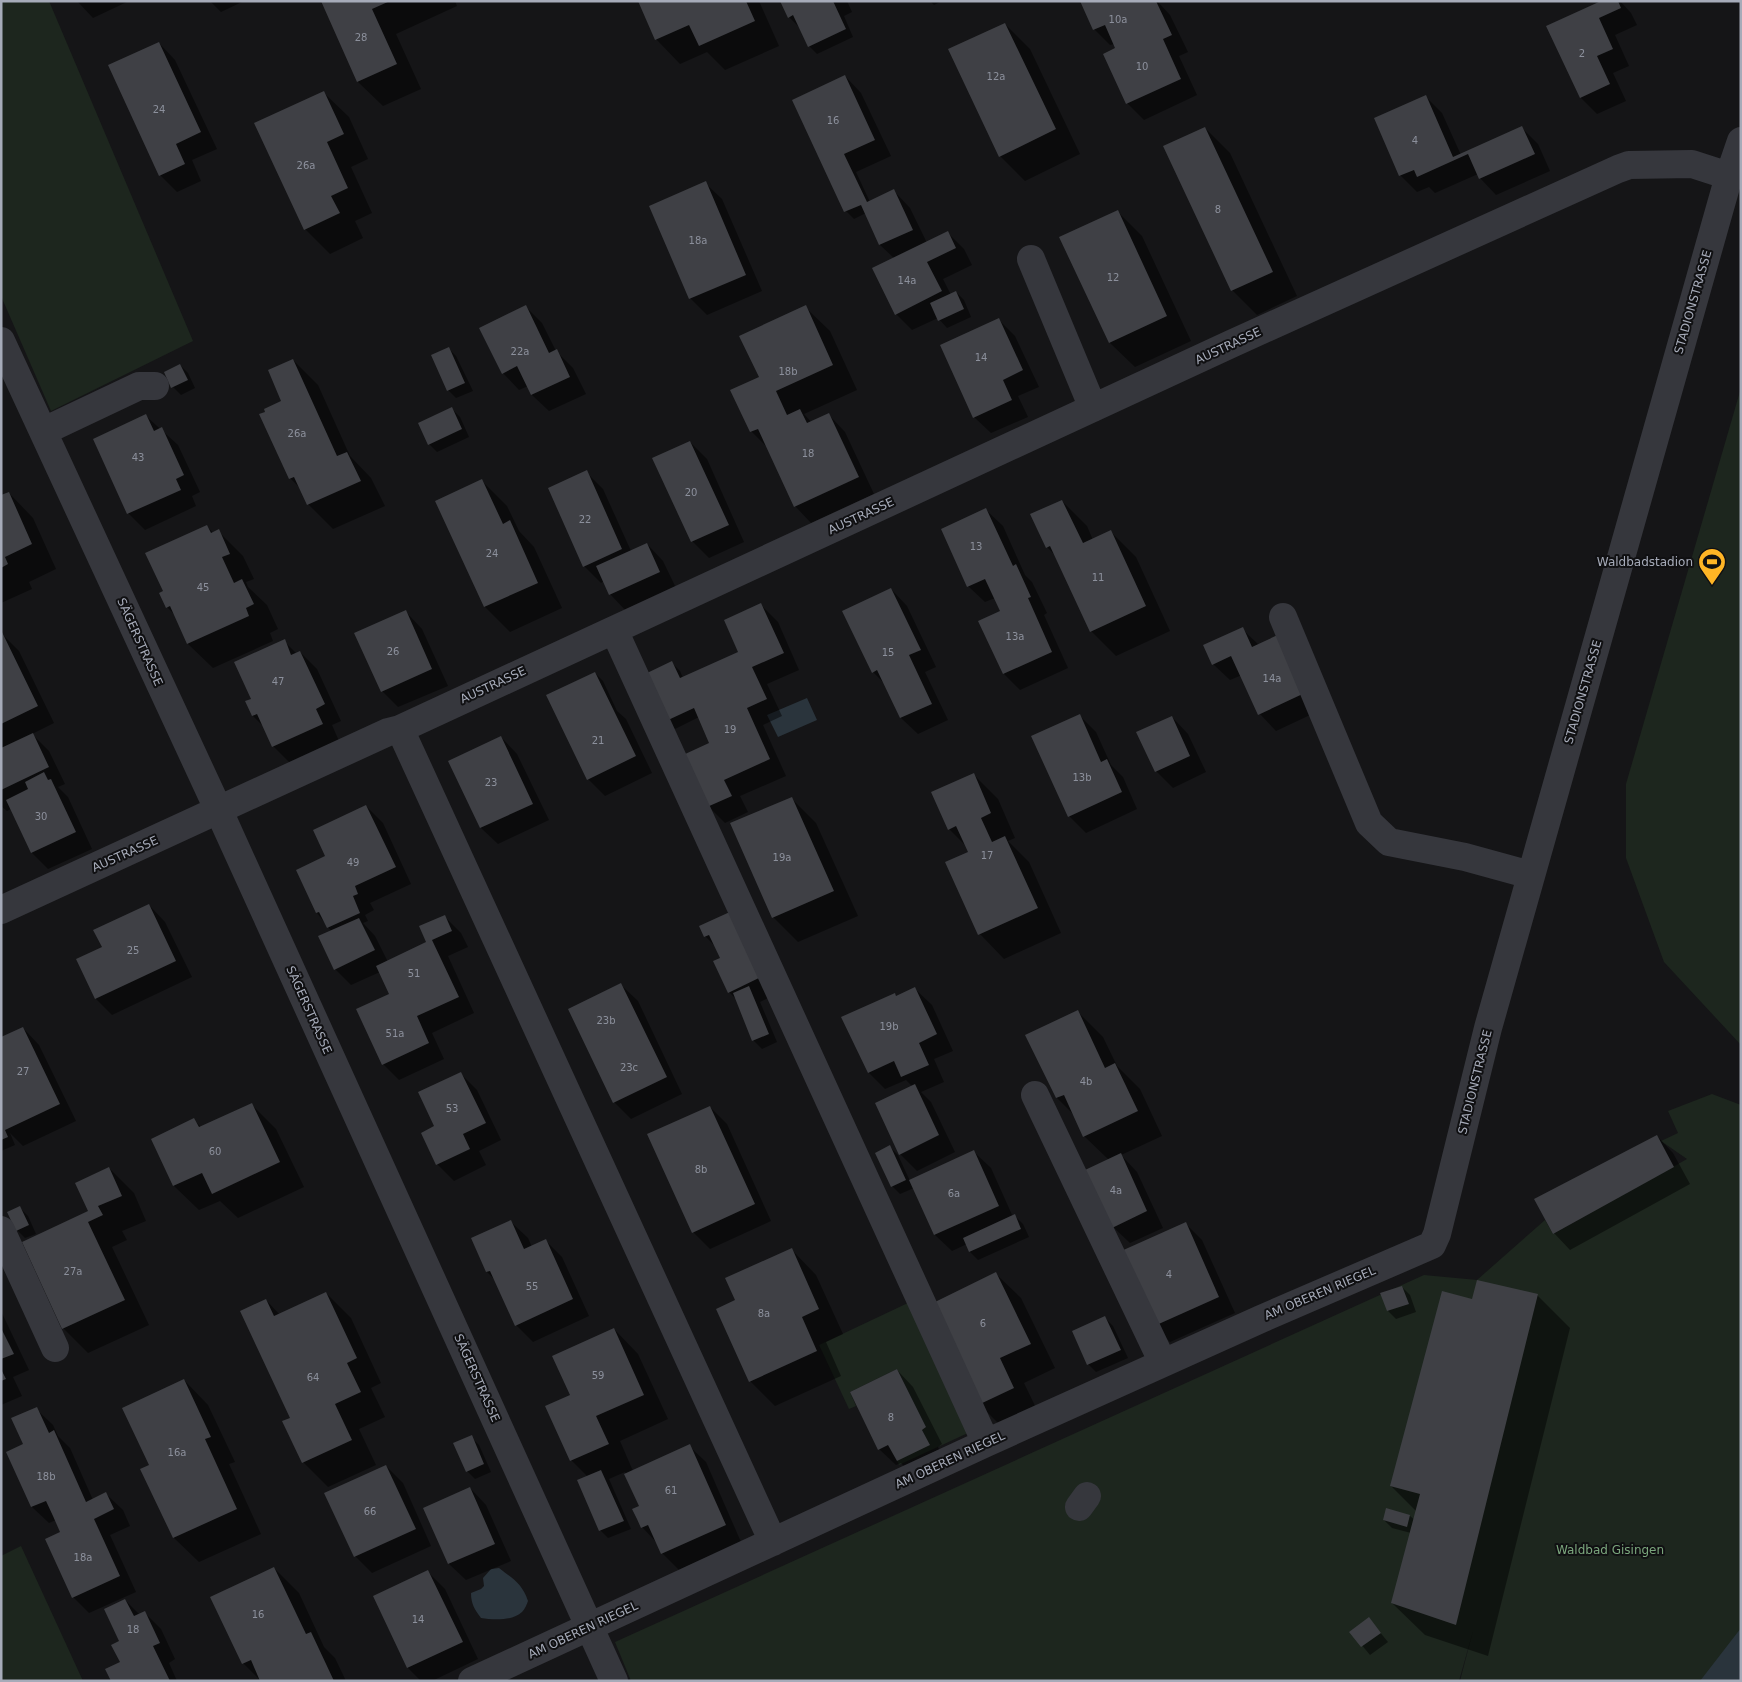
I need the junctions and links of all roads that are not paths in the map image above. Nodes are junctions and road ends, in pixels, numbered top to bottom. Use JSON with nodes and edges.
{"nodes":[{"id":1,"x":1741,"y":141,"type":"edge"},
{"id":2,"x":1729,"y":176,"type":"junction"},
{"id":3,"x":1031,"y":260,"type":"dead end"},
{"id":4,"x":1,"y":341,"type":"edge"},
{"id":5,"x":155,"y":386,"type":"dead end"},
{"id":6,"x":1093,"y":408,"type":"junction"},
{"id":7,"x":44,"y":431,"type":"junction"},
{"id":8,"x":1283,"y":617,"type":"dead end"},
{"id":9,"x":614,"y":630,"type":"junction"},
{"id":10,"x":400,"y":729,"type":"junction"},
{"id":11,"x":219,"y":812,"type":"junction"},
{"id":12,"x":1531,"y":876,"type":"junction"},
{"id":13,"x":1,"y":910,"type":"edge"},
{"id":14,"x":1035,"y":1095,"type":"dead end"},
{"id":15,"x":1,"y":1230,"type":"edge"},
{"id":16,"x":1432,"y":1245,"type":"joint"},
{"id":17,"x":55,"y":1348,"type":"dead end"},
{"id":18,"x":1162,"y":1363,"type":"junction"},
{"id":19,"x":986,"y":1443,"type":"junction"},
{"id":20,"x":773,"y":1542,"type":"junction"},
{"id":21,"x":590,"y":1627,"type":"junction"},
{"id":22,"x":472,"y":1681,"type":"edge"},
{"id":23,"x":614,"y":1681,"type":"edge"}],
"edges":[{"from":1,"to":2,"type":"street","name":"STADIONSTRASSE"},
{"from":2,"to":6,"type":"street","name":"AUSTRASSE"},
{"from":2,"to":12,"type":"street","name":"STADIONSTRASSE"},
{"from":3,"to":6,"type":"street"},
{"from":4,"to":7,"type":"street","name":"SÄGERSTRASSE"},
{"from":5,"to":7,"type":"street"},
{"from":6,"to":9,"type":"street","name":"AUSTRASSE"},
{"from":7,"to":11,"type":"street","name":"SÄGERSTRASSE"},
{"from":8,"to":12,"type":"street"},
{"from":9,"to":10,"type":"street","name":"AUSTRASSE"},
{"from":9,"to":19,"type":"street"},
{"from":10,"to":11,"type":"street","name":"AUSTRASSE"},
{"from":10,"to":20,"type":"street"},
{"from":11,"to":13,"type":"street","name":"AUSTRASSE"},
{"from":11,"to":21,"type":"street","name":"SÄGERSTRASSE"},
{"from":12,"to":16,"type":"street","name":"STADIONSTRASSE"},
{"from":14,"to":18,"type":"street"},
{"from":15,"to":17,"type":"street"},
{"from":16,"to":18,"type":"street","name":"AM OBEREN RIEGEL"},
{"from":18,"to":19,"type":"street","name":"AM OBEREN RIEGEL"},
{"from":19,"to":20,"type":"street","name":"AM OBEREN RIEGEL"},
{"from":20,"to":21,"type":"street","name":"AM OBEREN RIEGEL"},
{"from":21,"to":22,"type":"street","name":"AM OBEREN RIEGEL"},
{"from":21,"to":23,"type":"street","name":"SÄGERSTRASSE"}]}
